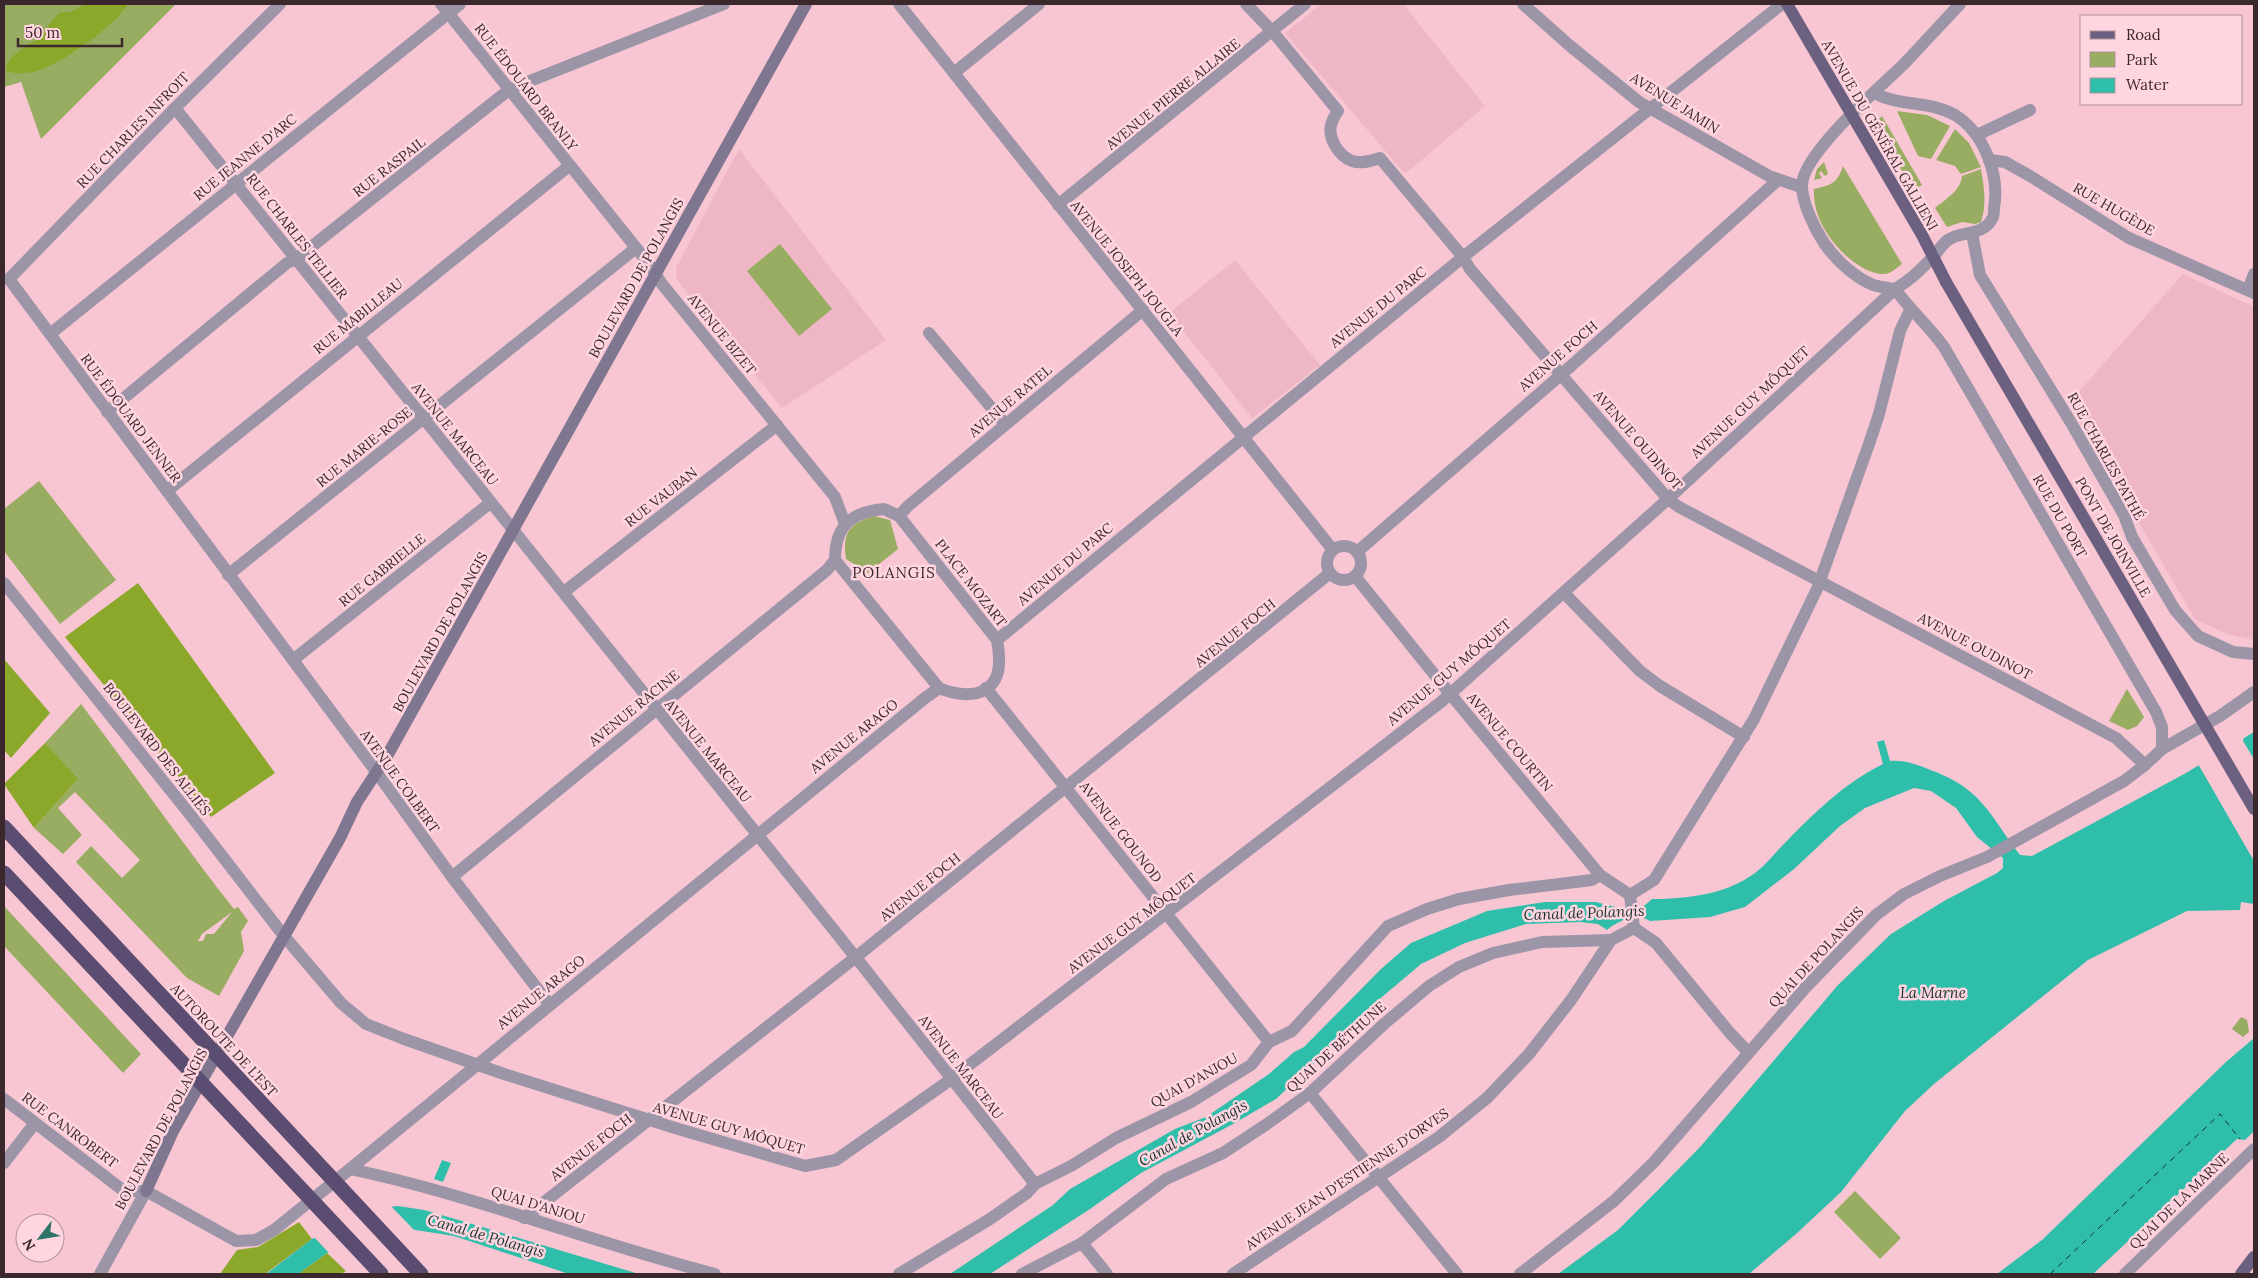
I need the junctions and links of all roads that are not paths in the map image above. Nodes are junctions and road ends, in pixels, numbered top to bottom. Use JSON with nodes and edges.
{"nodes":[{"id":1,"x":280,"y":4,"type":"edge"},
{"id":2,"x":460,"y":4,"type":"edge"},
{"id":3,"x":724,"y":4,"type":"edge"},
{"id":4,"x":806,"y":4,"type":"edge"},
{"id":5,"x":899,"y":4,"type":"edge"},
{"id":6,"x":1039,"y":4,"type":"edge"},
{"id":7,"x":1246,"y":4,"type":"edge"},
{"id":8,"x":1305,"y":4,"type":"edge"},
{"id":9,"x":1523,"y":4,"type":"edge"},
{"id":10,"x":1782,"y":4,"type":"edge"},
{"id":11,"x":1787,"y":4,"type":"edge"},
{"id":12,"x":1960,"y":4,"type":"edge"},
{"id":13,"x":445,"y":9,"type":"edge"},
{"id":14,"x":1273,"y":32,"type":"junction"},
{"id":15,"x":954,"y":73,"type":"junction"},
{"id":16,"x":510,"y":90,"type":"junction"},
{"id":17,"x":1874,"y":93,"type":"junction"},
{"id":18,"x":175,"y":108,"type":"junction"},
{"id":19,"x":1650,"y":109,"type":"junction"},
{"id":20,"x":2030,"y":110,"type":"dead end"},
{"id":21,"x":1852,"y":114,"type":"junction"},
{"id":22,"x":1977,"y":135,"type":"junction"},
{"id":23,"x":1989,"y":160,"type":"junction"},
{"id":24,"x":569,"y":166,"type":"junction"},
{"id":25,"x":1778,"y":180,"type":"junction"},
{"id":26,"x":236,"y":183,"type":"junction"},
{"id":27,"x":1802,"y":187,"type":"junction"},
{"id":28,"x":1058,"y":206,"type":"junction"},
{"id":29,"x":1972,"y":233,"type":"junction"},
{"id":30,"x":636,"y":248,"type":"junction"},
{"id":31,"x":1933,"y":256,"type":"junction"},
{"id":32,"x":1463,"y":257,"type":"junction"},
{"id":33,"x":296,"y":259,"type":"junction"},
{"id":34,"x":2254,"y":274,"type":"edge"},
{"id":35,"x":656,"y":275,"type":"junction"},
{"id":36,"x":9,"y":279,"type":"joint"},
{"id":37,"x":1946,"y":282,"type":"joint"},
{"id":38,"x":1895,"y":289,"type":"junction"},
{"id":39,"x":2251,"y":292,"type":"edge"},
{"id":40,"x":1143,"y":310,"type":"junction"},
{"id":41,"x":1910,"y":310,"type":"junction"},
{"id":42,"x":929,"y":333,"type":"dead end"},
{"id":43,"x":50,"y":334,"type":"junction"},
{"id":44,"x":357,"y":336,"type":"junction"},
{"id":45,"x":1560,"y":374,"type":"junction"},
{"id":46,"x":107,"y":412,"type":"junction"},
{"id":47,"x":424,"y":418,"type":"junction"},
{"id":48,"x":1005,"y":424,"type":"junction"},
{"id":49,"x":777,"y":425,"type":"junction"},
{"id":50,"x":1242,"y":438,"type":"junction"},
{"id":51,"x":167,"y":491,"type":"junction"},
{"id":52,"x":1668,"y":499,"type":"junction"},
{"id":53,"x":490,"y":503,"type":"junction"},
{"id":54,"x":899,"y":516,"type":"junction"},
{"id":55,"x":845,"y":524,"type":"junction"},
{"id":56,"x":514,"y":530,"type":"junction"},
{"id":57,"x":1333,"y":550,"type":"junction"},
{"id":58,"x":1357,"y":552,"type":"junction"},
{"id":59,"x":835,"y":560,"type":"junction"},
{"id":60,"x":1330,"y":573,"type":"junction"},
{"id":61,"x":228,"y":575,"type":"junction"},
{"id":62,"x":1356,"y":576,"type":"junction"},
{"id":63,"x":1820,"y":580,"type":"junction"},
{"id":64,"x":4,"y":583,"type":"edge"},
{"id":65,"x":564,"y":592,"type":"junction"},
{"id":66,"x":1564,"y":593,"type":"junction"},
{"id":67,"x":997,"y":640,"type":"junction"},
{"id":68,"x":2254,"y":654,"type":"edge"},
{"id":69,"x":293,"y":660,"type":"junction"},
{"id":70,"x":939,"y":688,"type":"junction"},
{"id":71,"x":986,"y":688,"type":"junction"},
{"id":72,"x":2254,"y":692,"type":"edge"},
{"id":73,"x":1450,"y":694,"type":"junction"},
{"id":74,"x":656,"y":710,"type":"junction"},
{"id":75,"x":1744,"y":737,"type":"junction"},
{"id":76,"x":2162,"y":749,"type":"junction"},
{"id":77,"x":2145,"y":765,"type":"junction"},
{"id":78,"x":377,"y":773,"type":"junction"},
{"id":79,"x":1067,"y":788,"type":"junction"},
{"id":80,"x":2254,"y":809,"type":"edge"},
{"id":81,"x":4,"y":827,"type":"edge"},
{"id":82,"x":757,"y":835,"type":"junction"},
{"id":83,"x":4,"y":874,"type":"edge"},
{"id":84,"x":1600,"y":875,"type":"junction"},
{"id":85,"x":452,"y":877,"type":"junction"},
{"id":86,"x":1630,"y":895,"type":"junction"},
{"id":87,"x":1167,"y":915,"type":"junction"},
{"id":88,"x":1634,"y":928,"type":"junction"},
{"id":89,"x":284,"y":936,"type":"junction"},
{"id":90,"x":1611,"y":940,"type":"junction"},
{"id":91,"x":856,"y":957,"type":"junction"},
{"id":92,"x":549,"y":1004,"type":"junction"},
{"id":93,"x":1269,"y":1042,"type":"junction"},
{"id":94,"x":1748,"y":1052,"type":"junction"},
{"id":95,"x":477,"y":1065,"type":"junction"},
{"id":96,"x":952,"y":1079,"type":"junction"},
{"id":97,"x":1310,"y":1093,"type":"junction"},
{"id":98,"x":4,"y":1099,"type":"edge"},
{"id":99,"x":650,"y":1120,"type":"junction"},
{"id":100,"x":35,"y":1123,"type":"junction"},
{"id":101,"x":2254,"y":1149,"type":"edge"},
{"id":102,"x":4,"y":1163,"type":"edge"},
{"id":103,"x":350,"y":1169,"type":"junction"},
{"id":104,"x":1378,"y":1178,"type":"junction"},
{"id":105,"x":1035,"y":1184,"type":"junction"},
{"id":106,"x":146,"y":1191,"type":"junction"},
{"id":107,"x":524,"y":1218,"type":"junction"},
{"id":108,"x":1082,"y":1243,"type":"junction"},
{"id":109,"x":2254,"y":1257,"type":"edge"},
{"id":110,"x":100,"y":1274,"type":"edge"},
{"id":111,"x":381,"y":1274,"type":"edge"},
{"id":112,"x":421,"y":1274,"type":"edge"},
{"id":113,"x":715,"y":1274,"type":"edge"},
{"id":114,"x":900,"y":1274,"type":"edge"},
{"id":115,"x":1022,"y":1274,"type":"edge"},
{"id":116,"x":1106,"y":1274,"type":"edge"},
{"id":117,"x":1233,"y":1274,"type":"edge"},
{"id":118,"x":1457,"y":1274,"type":"edge"},
{"id":119,"x":1520,"y":1274,"type":"edge"},
{"id":120,"x":2125,"y":1274,"type":"edge"},
{"id":121,"x":2241,"y":1274,"type":"edge"}],
"edges":[{"from":1,"to":18,"type":"street","name":"RUE CHARLES INFROIT"},
{"from":2,"to":13,"type":"street","name":"RUE JEANNE D'ARC"},
{"from":3,"to":16,"type":"street","name":"RUE RASPAIL"},
{"from":4,"to":35,"type":"street","name":"BOULEVARD DE POLANGIS"},
{"from":5,"to":15,"type":"street","name":"AVENUE JOSEPH JOUGLA"},
{"from":6,"to":15,"type":"street"},
{"from":7,"to":14,"type":"street","name":"AVENUE OUDINOT"},
{"from":8,"to":14,"type":"street","name":"AVENUE PIERRE ALLAIRE"},
{"from":9,"to":19,"type":"street","name":"AVENUE JAMIN"},
{"from":10,"to":19,"type":"street","name":"AVENUE DU PARC"},
{"from":11,"to":21,"type":"main road","name":"AVENUE DU GÉNÉRAL GALLIENI"},
{"from":12,"to":17,"type":"street"},
{"from":13,"to":16,"type":"street","name":"RUE ÉDOUARD BRANLY"},
{"from":13,"to":26,"type":"street","name":"RUE JEANNE D'ARC"},
{"from":14,"to":28,"type":"street","name":"AVENUE PIERRE ALLAIRE"},
{"from":14,"to":32,"type":"street","name":"AVENUE OUDINOT"},
{"from":15,"to":28,"type":"street","name":"AVENUE JOSEPH JOUGLA"},
{"from":16,"to":24,"type":"street","name":"RUE ÉDOUARD BRANLY"},
{"from":16,"to":33,"type":"street","name":"RUE RASPAIL"},
{"from":17,"to":21,"type":"street"},
{"from":17,"to":22,"type":"street"},
{"from":18,"to":26,"type":"street","name":"RUE CHARLES TELLIER"},
{"from":18,"to":36,"type":"street","name":"RUE CHARLES INFROIT"},
{"from":19,"to":25,"type":"street","name":"AVENUE JAMIN"},
{"from":19,"to":32,"type":"street","name":"AVENUE DU PARC"},
{"from":20,"to":22,"type":"street"},
{"from":21,"to":27,"type":"street"},
{"from":21,"to":31,"type":"main road","name":"AVENUE DU GÉNÉRAL GALLIENI"},
{"from":22,"to":23,"type":"street"},
{"from":23,"to":29,"type":"street"},
{"from":23,"to":39,"type":"street","name":"RUE HUGÈDE"},
{"from":24,"to":30,"type":"street","name":"AVENUE BIZET"},
{"from":24,"to":44,"type":"street","name":"RUE MABILLEAU"},
{"from":25,"to":27,"type":"street","name":"AVENUE JAMIN"},
{"from":25,"to":45,"type":"street","name":"AVENUE FOCH"},
{"from":26,"to":33,"type":"street","name":"RUE CHARLES TELLIER"},
{"from":26,"to":43,"type":"street","name":"RUE JEANNE D'ARC"},
{"from":27,"to":38,"type":"street"},
{"from":28,"to":40,"type":"street","name":"AVENUE JOSEPH JOUGLA"},
{"from":29,"to":31,"type":"street","name":"AVENUE GUY MÔQUET"},
{"from":29,"to":68,"type":"street","name":"RUE CHARLES PATHÉ"},
{"from":30,"to":35,"type":"street","name":"AVENUE BIZET"},
{"from":30,"to":47,"type":"street","name":"RUE MARIE-ROSE"},
{"from":31,"to":37,"type":"main road","name":"AVENUE DU GÉNÉRAL GALLIENI"},
{"from":31,"to":38,"type":"street","name":"AVENUE GUY MÔQUET"},
{"from":32,"to":45,"type":"street","name":"AVENUE OUDINOT"},
{"from":32,"to":50,"type":"street","name":"AVENUE DU PARC"},
{"from":33,"to":44,"type":"street","name":"RUE CHARLES TELLIER"},
{"from":33,"to":46,"type":"street","name":"RUE RASPAIL"},
{"from":34,"to":39,"type":"street"},
{"from":35,"to":49,"type":"street","name":"AVENUE BIZET"},
{"from":35,"to":56,"type":"street","name":"BOULEVARD DE POLANGIS"},
{"from":36,"to":43,"type":"street","name":"RUE ÉDOUARD JENNER"},
{"from":37,"to":80,"type":"main road","name":"PONT DE JOINVILLE","bridge":true},
{"from":38,"to":41,"type":"street","name":"RUE DU PORT"},
{"from":38,"to":52,"type":"street","name":"AVENUE GUY MÔQUET"},
{"from":40,"to":48,"type":"street","name":"AVENUE RATEL"},
{"from":40,"to":50,"type":"street","name":"AVENUE JOSEPH JOUGLA"},
{"from":41,"to":63,"type":"street"},
{"from":41,"to":76,"type":"street","name":"RUE DU PORT"},
{"from":42,"to":48,"type":"street"},
{"from":43,"to":46,"type":"street","name":"RUE ÉDOUARD JENNER"},
{"from":44,"to":47,"type":"street","name":"AVENUE MARCEAU"},
{"from":44,"to":51,"type":"street","name":"RUE MABILLEAU"},
{"from":45,"to":52,"type":"street","name":"AVENUE OUDINOT"},
{"from":45,"to":58,"type":"street","name":"AVENUE FOCH"},
{"from":46,"to":51,"type":"street","name":"RUE ÉDOUARD JENNER"},
{"from":47,"to":53,"type":"street","name":"AVENUE MARCEAU"},
{"from":47,"to":61,"type":"street","name":"RUE MARIE-ROSE"},
{"from":48,"to":54,"type":"street","name":"AVENUE RATEL"},
{"from":49,"to":55,"type":"street","name":"AVENUE BIZET"},
{"from":49,"to":65,"type":"street","name":"RUE VAUBAN"},
{"from":50,"to":57,"type":"street","name":"AVENUE JOSEPH JOUGLA"},
{"from":50,"to":67,"type":"street","name":"AVENUE DU PARC"},
{"from":51,"to":61,"type":"street","name":"RUE ÉDOUARD JENNER"},
{"from":52,"to":63,"type":"street","name":"AVENUE OUDINOT"},
{"from":52,"to":66,"type":"street","name":"AVENUE GUY MÔQUET"},
{"from":53,"to":56,"type":"street","name":"AVENUE MARCEAU"},
{"from":53,"to":69,"type":"street","name":"RUE GABRIELLE"},
{"from":54,"to":55,"type":"street"},
{"from":54,"to":67,"type":"street","name":"PLACE MOZART"},
{"from":55,"to":59,"type":"street"},
{"from":56,"to":65,"type":"street","name":"AVENUE MARCEAU"},
{"from":56,"to":78,"type":"street","name":"BOULEVARD DE POLANGIS"},
{"from":57,"to":58,"type":"street"},
{"from":57,"to":60,"type":"street"},
{"from":58,"to":62,"type":"street"},
{"from":59,"to":70,"type":"street"},
{"from":59,"to":74,"type":"street","name":"AVENUE RACINE"},
{"from":60,"to":62,"type":"street"},
{"from":60,"to":79,"type":"street","name":"AVENUE FOCH"},
{"from":61,"to":69,"type":"street","name":"AVENUE COLBERT"},
{"from":62,"to":73,"type":"street","name":"AVENUE COURTIN"},
{"from":63,"to":75,"type":"street"},
{"from":63,"to":77,"type":"street","name":"AVENUE OUDINOT"},
{"from":64,"to":89,"type":"street","name":"BOULEVARD DES ALLIÉS"},
{"from":65,"to":74,"type":"street","name":"AVENUE MARCEAU"},
{"from":66,"to":73,"type":"street","name":"AVENUE GUY MÔQUET"},
{"from":66,"to":75,"type":"street"},
{"from":67,"to":71,"type":"street","name":"PLACE MOZART"},
{"from":69,"to":78,"type":"street","name":"AVENUE COLBERT"},
{"from":70,"to":71,"type":"street"},
{"from":70,"to":82,"type":"street","name":"AVENUE ARAGO"},
{"from":71,"to":79,"type":"street","name":"AVENUE GOUNOD"},
{"from":72,"to":76,"type":"street","name":"QUAI DE POLANGIS"},
{"from":73,"to":84,"type":"street","name":"AVENUE COURTIN"},
{"from":73,"to":87,"type":"street","name":"AVENUE GUY MÔQUET"},
{"from":74,"to":82,"type":"street","name":"AVENUE MARCEAU"},
{"from":74,"to":85,"type":"street","name":"AVENUE RACINE"},
{"from":75,"to":86,"type":"street"},
{"from":76,"to":77,"type":"street","name":"QUAI DE POLANGIS"},
{"from":77,"to":94,"type":"street","name":"QUAI DE POLANGIS"},
{"from":78,"to":85,"type":"street","name":"AVENUE COLBERT"},
{"from":78,"to":89,"type":"street","name":"BOULEVARD DE POLANGIS"},
{"from":79,"to":87,"type":"street","name":"AVENUE GOUNOD"},
{"from":79,"to":91,"type":"street","name":"AVENUE FOCH"},
{"from":81,"to":112,"type":"highway","name":"AUTOROUTE DE L’EST","bridge":true},
{"from":82,"to":91,"type":"street","name":"AVENUE MARCEAU"},
{"from":82,"to":92,"type":"street","name":"AVENUE ARAGO"},
{"from":83,"to":111,"type":"highway","bridge":true},
{"from":84,"to":86,"type":"street","name":"AVENUE COURTIN"},
{"from":84,"to":93,"type":"street","name":"QUAI D'ANJOU"},
{"from":85,"to":92,"type":"street","name":"AVENUE COLBERT"},
{"from":86,"to":88,"type":"street"},
{"from":87,"to":93,"type":"street","name":"AVENUE GOUNOD"},
{"from":87,"to":96,"type":"street","name":"AVENUE GUY MÔQUET"},
{"from":88,"to":90,"type":"street","name":"AVENUE JEAN D'ESTIENNE D'ORVES"},
{"from":88,"to":94,"type":"street"},
{"from":89,"to":95,"type":"street","name":"AVENUE GUY MÔQUET"},
{"from":89,"to":106,"type":"street","name":"BOULEVARD DE POLANGIS"},
{"from":90,"to":97,"type":"street","name":"QUAI DE BÉTHUNE"},
{"from":90,"to":104,"type":"street","name":"AVENUE JEAN D'ESTIENNE D'ORVES"},
{"from":91,"to":96,"type":"street","name":"AVENUE MARCEAU"},
{"from":91,"to":99,"type":"street","name":"AVENUE FOCH"},
{"from":92,"to":95,"type":"street","name":"AVENUE ARAGO"},
{"from":93,"to":105,"type":"street","name":"QUAI D'ANJOU"},
{"from":94,"to":119,"type":"street","name":"QUAI DE POLANGIS"},
{"from":95,"to":99,"type":"street","name":"AVENUE GUY MÔQUET"},
{"from":95,"to":103,"type":"street","name":"AVENUE ARAGO"},
{"from":96,"to":99,"type":"street","name":"AVENUE GUY MÔQUET"},
{"from":96,"to":105,"type":"street","name":"AVENUE MARCEAU"},
{"from":97,"to":104,"type":"street"},
{"from":97,"to":108,"type":"street","name":"QUAI DE BÉTHUNE"},
{"from":98,"to":100,"type":"street","name":"RUE CANROBERT"},
{"from":99,"to":107,"type":"street","name":"AVENUE FOCH"},
{"from":100,"to":102,"type":"street"},
{"from":100,"to":106,"type":"street","name":"RUE CANROBERT"},
{"from":101,"to":120,"type":"street","name":"QUAI DE LA MARNE"},
{"from":103,"to":106,"type":"street","name":"AVENUE ARAGO"},
{"from":103,"to":107,"type":"street","name":"QUAI D'ANJOU"},
{"from":104,"to":117,"type":"street","name":"AVENUE JEAN D'ESTIENNE D'ORVES"},
{"from":104,"to":118,"type":"street"},
{"from":105,"to":114,"type":"street","name":"QUAI D'ANJOU"},
{"from":106,"to":110,"type":"street","name":"BOULEVARD DE POLANGIS"},
{"from":107,"to":113,"type":"street","name":"QUAI D'ANJOU"},
{"from":108,"to":115,"type":"street","name":"QUAI DE BÉTHUNE"},
{"from":108,"to":116,"type":"street"},
{"from":109,"to":121,"type":"main road"}]}
